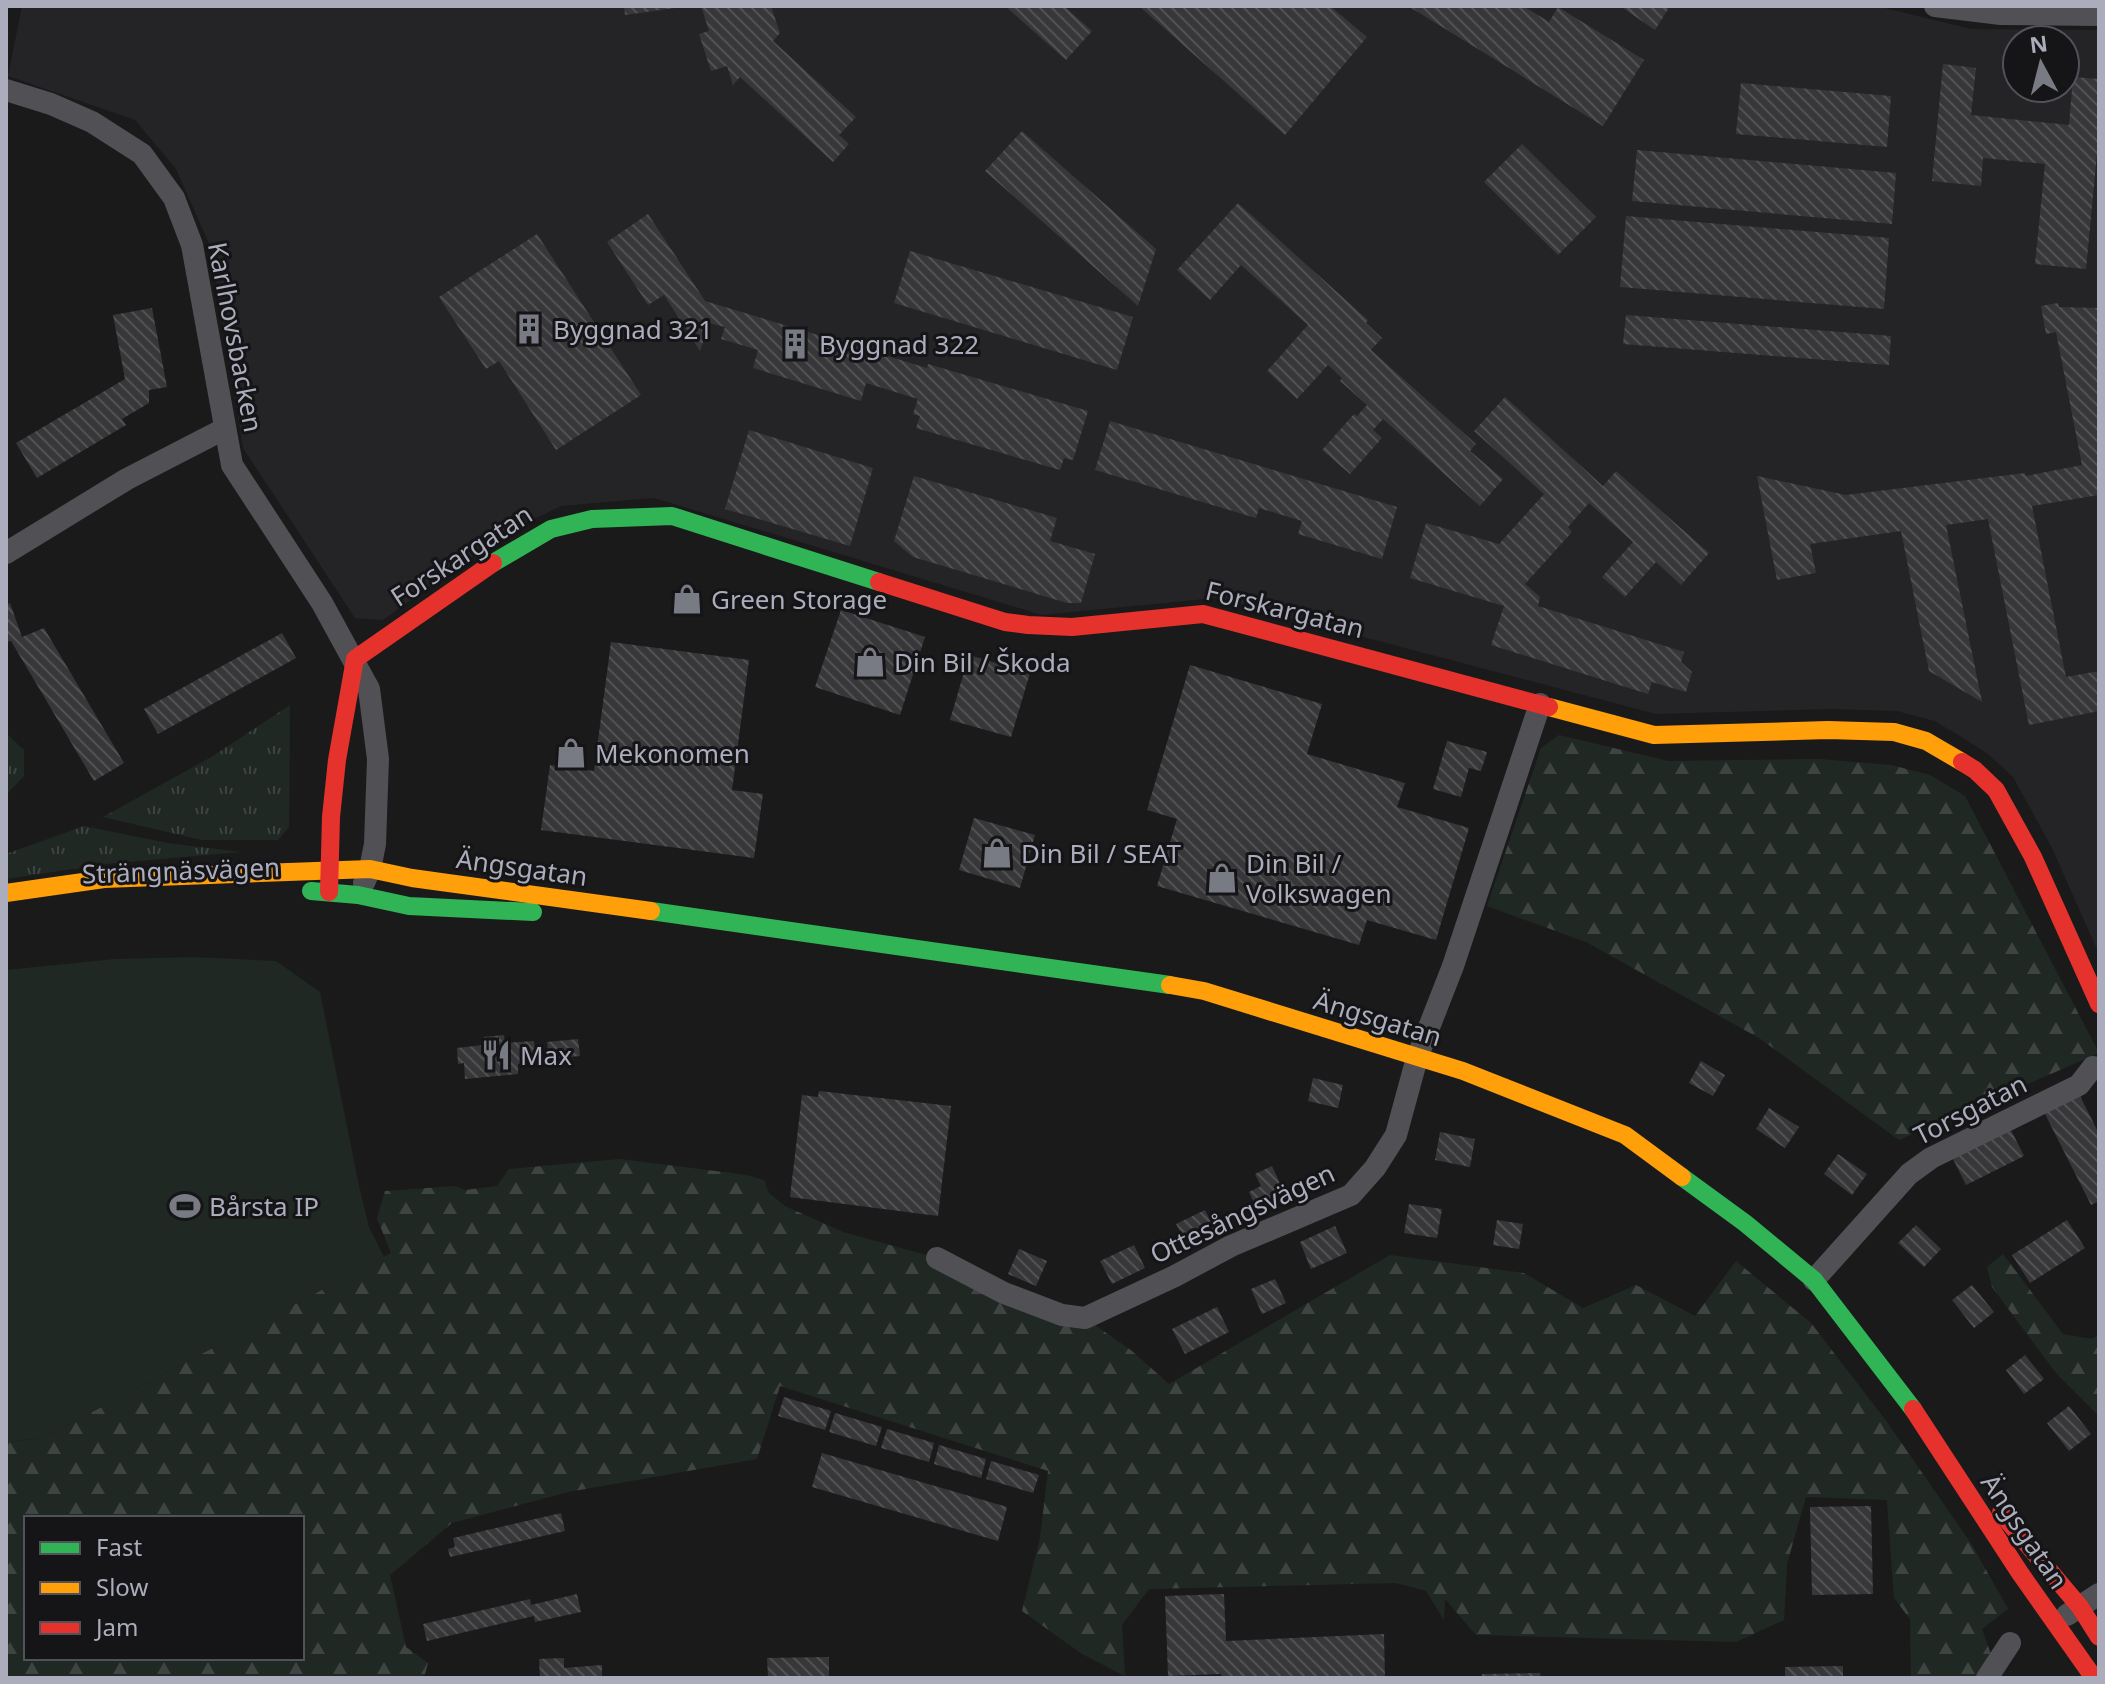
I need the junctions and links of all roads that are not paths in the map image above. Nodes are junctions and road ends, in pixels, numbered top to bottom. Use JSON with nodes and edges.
{"nodes":[{"id":1,"x":1935,"y":6,"type":"edge"},
{"id":2,"x":2099,"y":15,"type":"edge"},
{"id":3,"x":6,"y":90,"type":"edge"},
{"id":4,"x":224,"y":429,"type":"junction"},
{"id":5,"x":6,"y":553,"type":"edge"},
{"id":6,"x":355,"y":659,"type":"junction"},
{"id":7,"x":1540,"y":704,"type":"junction"},
{"id":8,"x":370,"y":869,"type":"junction"},
{"id":9,"x":328,"y":871,"type":"junction"},
{"id":10,"x":329,"y":892,"type":"junction"},
{"id":11,"x":6,"y":893,"type":"edge"},
{"id":12,"x":358,"y":895,"type":"junction"},
{"id":13,"x":6,"y":910,"type":"edge"},
{"id":14,"x":708,"y":920,"type":"junction"},
{"id":15,"x":2099,"y":1004,"type":"edge"},
{"id":16,"x":1417,"y":1058,"type":"junction"},
{"id":17,"x":2093,"y":1067,"type":"dead end"},
{"id":18,"x":937,"y":1258,"type":"dead end"},
{"id":19,"x":1814,"y":1280,"type":"junction"},
{"id":20,"x":1915,"y":1411,"type":"junction"},
{"id":21,"x":2099,"y":1594,"type":"edge"},
{"id":22,"x":2080,"y":1607,"type":"junction"},
{"id":23,"x":2055,"y":1623,"type":"junction"},
{"id":24,"x":2099,"y":1637,"type":"edge"},
{"id":25,"x":2010,"y":1643,"type":"dead end"},
{"id":26,"x":1987,"y":1678,"type":"edge"},
{"id":27,"x":2094,"y":1678,"type":"edge"}],
"edges":[{"from":1,"to":2,"type":"street"},
{"from":3,"to":4,"type":"street","name":"Karlhovsbacken"},
{"from":4,"to":5,"type":"street"},
{"from":4,"to":6,"type":"street","name":"Karlhovsbacken"},
{"from":6,"to":7,"type":"main road","name":"Forskargatan"},
{"from":6,"to":8,"type":"street"},
{"from":6,"to":9,"type":"main road"},
{"from":7,"to":15,"type":"main road","name":"Forskargatan"},
{"from":7,"to":16,"type":"street","name":"Ottesångsvägen"},
{"from":8,"to":9,"type":"main road","name":"Ängsgatan"},
{"from":8,"to":12,"type":"street"},
{"from":8,"to":14,"type":"main road","name":"Ängsgatan"},
{"from":9,"to":10,"type":"main road"},
{"from":9,"to":11,"type":"main road","name":"Strängnäsvägen"},
{"from":10,"to":12,"type":"main road","name":"Strängnäsvägen"},
{"from":10,"to":13,"type":"main road","name":"Strängnäsvägen"},
{"from":12,"to":14,"type":"main road","name":"Ängsgatan"},
{"from":14,"to":16,"type":"main road","name":"Ängsgatan"},
{"from":16,"to":18,"type":"street","name":"Ottesångsvägen"},
{"from":16,"to":19,"type":"main road","name":"Ängsgatan"},
{"from":17,"to":19,"type":"street","name":"Torsgatan"},
{"from":19,"to":20,"type":"main road","name":"Ängsgatan"},
{"from":20,"to":22,"type":"main road","name":"Ängsgatan"},
{"from":20,"to":23,"type":"main road","name":"Ängsgatan"},
{"from":21,"to":22,"type":"street"},
{"from":22,"to":23,"type":"street"},
{"from":22,"to":24,"type":"main road","name":"Ängsgatan"},
{"from":23,"to":27,"type":"main road","name":"Ängsgatan"},
{"from":25,"to":26,"type":"street"}]}
